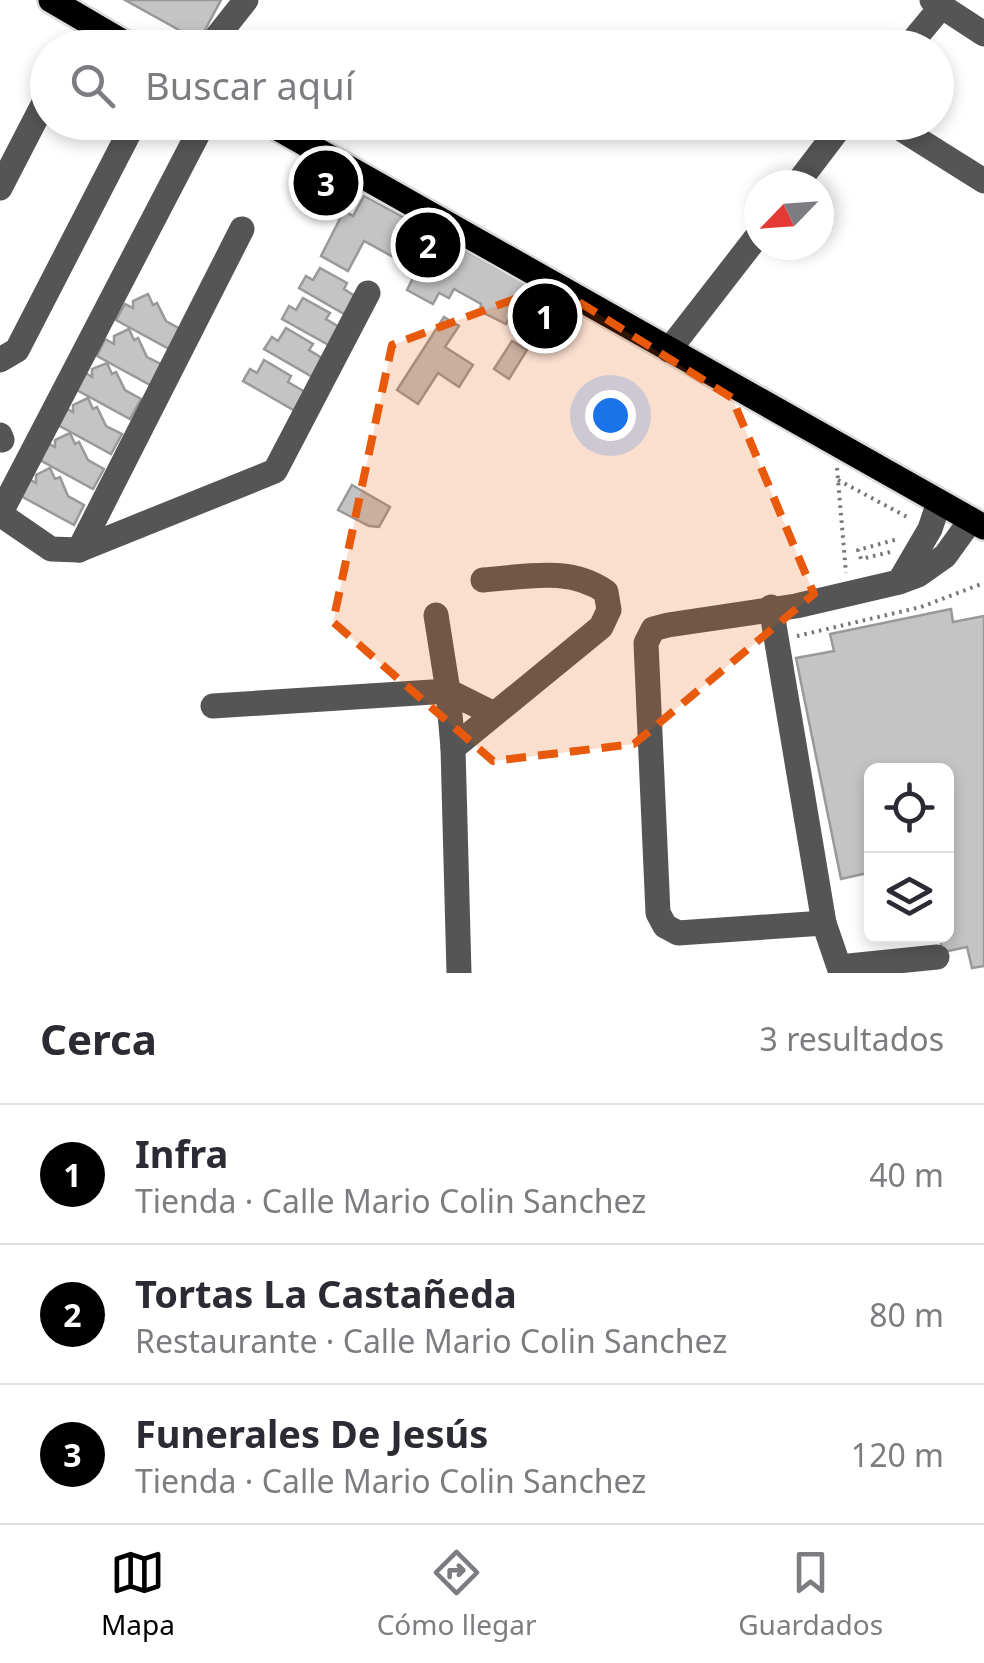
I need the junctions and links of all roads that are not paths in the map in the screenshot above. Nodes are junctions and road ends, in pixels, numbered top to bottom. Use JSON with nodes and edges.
{"nodes":[{"id":1,"x":51,"y":0,"type":"edge"},
{"id":2,"x":246,"y":0,"type":"edge"},
{"id":3,"x":937,"y":3,"type":"edge"},
{"id":4,"x":103,"y":30,"type":"edge"},
{"id":5,"x":222,"y":30,"type":"edge"},
{"id":6,"x":919,"y":30,"type":"edge"},
{"id":7,"x":984,"y":34,"type":"edge"},
{"id":8,"x":30,"y":130,"type":"edge"},
{"id":9,"x":126,"y":140,"type":"edge"},
{"id":10,"x":195,"y":140,"type":"edge"},
{"id":11,"x":299,"y":140,"type":"edge"},
{"id":12,"x":830,"y":140,"type":"edge"},
{"id":13,"x":918,"y":140,"type":"edge"},
{"id":14,"x":807,"y":170,"type":"edge"},
{"id":15,"x":984,"y":182,"type":"edge"},
{"id":16,"x":0,"y":188,"type":"edge"},
{"id":17,"x":242,"y":230,"type":"dead end"},
{"id":18,"x":744,"y":254,"type":"edge"},
{"id":19,"x":368,"y":293,"type":"dead end"},
{"id":20,"x":670,"y":350,"type":"junction"},
{"id":21,"x":0,"y":360,"type":"edge"},
{"id":22,"x":938,"y":502,"type":"junction"},
{"id":23,"x":0,"y":514,"type":"edge"},
{"id":24,"x":978,"y":524,"type":"edge"},
{"id":25,"x":79,"y":550,"type":"junction"},
{"id":26,"x":483,"y":580,"type":"dead end"},
{"id":27,"x":899,"y":582,"type":"junction"},
{"id":28,"x":771,"y":608,"type":"junction"},
{"id":29,"x":436,"y":615,"type":"dead end"},
{"id":30,"x":448,"y":691,"type":"junction"},
{"id":31,"x":213,"y":706,"type":"dead end"},
{"id":32,"x":494,"y":714,"type":"junction"},
{"id":33,"x":453,"y":748,"type":"junction"},
{"id":34,"x":824,"y":922,"type":"junction"},
{"id":35,"x":937,"y":958,"type":"dead end"},
{"id":36,"x":460,"y":973,"type":"edge"}],
"edges":[{"from":1,"to":4,"type":"main road"},
{"from":2,"to":5,"type":"street"},
{"from":3,"to":6,"type":"street"},
{"from":3,"to":7,"type":"street"},
{"from":8,"to":16,"type":"street"},
{"from":9,"to":21,"type":"street"},
{"from":10,"to":23,"type":"street"},
{"from":11,"to":20,"type":"main road"},
{"from":12,"to":14,"type":"street"},
{"from":13,"to":15,"type":"street"},
{"from":17,"to":25,"type":"street"},
{"from":18,"to":20,"type":"street"},
{"from":19,"to":25,"type":"street"},
{"from":20,"to":22,"type":"main road"},
{"from":22,"to":24,"type":"main road"},
{"from":22,"to":27,"type":"street"},
{"from":23,"to":25,"type":"street"},
{"from":24,"to":27,"type":"street"},
{"from":26,"to":32,"type":"street"},
{"from":27,"to":28,"type":"street"},
{"from":28,"to":34,"type":"street"},
{"from":28,"to":34,"type":"street"},
{"from":29,"to":30,"type":"street"},
{"from":30,"to":31,"type":"street"},
{"from":30,"to":32,"type":"street"},
{"from":30,"to":33,"type":"street"},
{"from":32,"to":33,"type":"street"},
{"from":33,"to":36,"type":"street"},
{"from":34,"to":35,"type":"street"}]}
